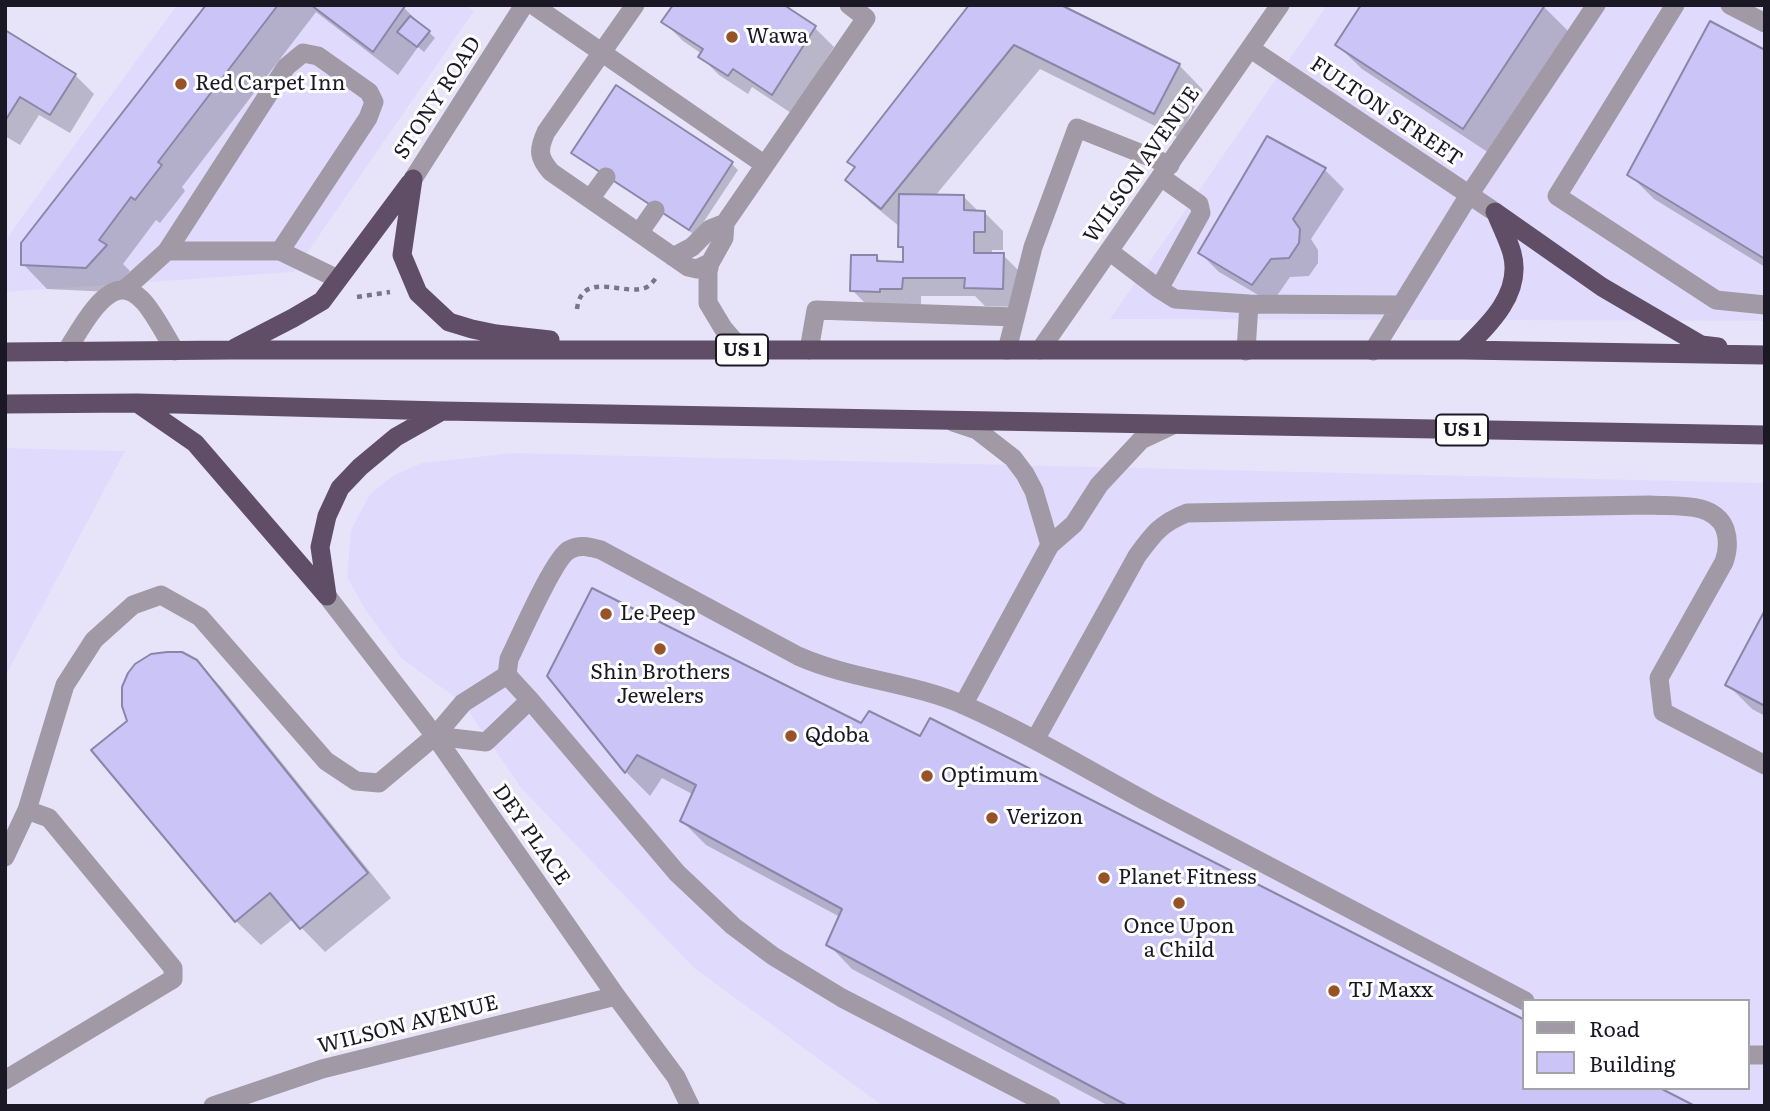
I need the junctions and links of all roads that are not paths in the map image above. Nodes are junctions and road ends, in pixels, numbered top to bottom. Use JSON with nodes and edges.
{"nodes":[{"id":1,"x":524,"y":5,"type":"edge"},
{"id":2,"x":533,"y":5,"type":"edge"},
{"id":3,"x":635,"y":5,"type":"edge"},
{"id":4,"x":849,"y":5,"type":"edge"},
{"id":5,"x":1280,"y":5,"type":"edge"},
{"id":6,"x":1596,"y":5,"type":"edge"},
{"id":7,"x":1675,"y":5,"type":"edge"},
{"id":8,"x":1730,"y":5,"type":"edge"},
{"id":9,"x":1765,"y":23,"type":"edge"},
{"id":10,"x":1251,"y":49,"type":"junction"},
{"id":11,"x":601,"y":53,"type":"junction"},
{"id":12,"x":765,"y":165,"type":"junction"},
{"id":13,"x":1165,"y":171,"type":"junction"},
{"id":14,"x":606,"y":177,"type":"dead end"},
{"id":15,"x":413,"y":180,"type":"junction"},
{"id":16,"x":1469,"y":195,"type":"junction"},
{"id":17,"x":590,"y":199,"type":"junction"},
{"id":18,"x":655,"y":210,"type":"dead end"},
{"id":19,"x":1495,"y":212,"type":"junction"},
{"id":20,"x":725,"y":223,"type":"junction"},
{"id":21,"x":639,"y":233,"type":"junction"},
{"id":22,"x":167,"y":251,"type":"junction"},
{"id":23,"x":280,"y":251,"type":"junction"},
{"id":24,"x":1109,"y":251,"type":"junction"},
{"id":25,"x":673,"y":257,"type":"junction"},
{"id":26,"x":710,"y":262,"type":"junction"},
{"id":27,"x":338,"y":279,"type":"junction"},
{"id":28,"x":1159,"y":289,"type":"junction"},
{"id":29,"x":124,"y":290,"type":"junction"},
{"id":30,"x":1249,"y":304,"type":"junction"},
{"id":31,"x":1402,"y":305,"type":"junction"},
{"id":32,"x":1765,"y":305,"type":"edge"},
{"id":33,"x":1015,"y":317,"type":"junction"},
{"id":34,"x":231,"y":350,"type":"junction"},
{"id":35,"x":638,"y":350,"type":"junction"},
{"id":36,"x":742,"y":350,"type":"junction"},
{"id":37,"x":809,"y":350,"type":"junction"},
{"id":38,"x":1007,"y":350,"type":"junction"},
{"id":39,"x":1040,"y":350,"type":"junction"},
{"id":40,"x":1463,"y":350,"type":"junction"},
{"id":41,"x":175,"y":351,"type":"junction"},
{"id":42,"x":1246,"y":351,"type":"junction"},
{"id":43,"x":1373,"y":351,"type":"junction"},
{"id":44,"x":5,"y":352,"type":"edge"},
{"id":45,"x":66,"y":352,"type":"junction"},
{"id":46,"x":1765,"y":353,"type":"edge"},
{"id":47,"x":137,"y":403,"type":"junction"},
{"id":48,"x":5,"y":404,"type":"edge"},
{"id":49,"x":442,"y":411,"type":"junction"},
{"id":50,"x":947,"y":420,"type":"junction"},
{"id":51,"x":1173,"y":425,"type":"junction"},
{"id":52,"x":1760,"y":436,"type":"edge"},
{"id":53,"x":1050,"y":545,"type":"junction"},
{"id":54,"x":327,"y":596,"type":"junction"},
{"id":55,"x":507,"y":675,"type":"junction"},
{"id":56,"x":530,"y":700,"type":"junction"},
{"id":57,"x":963,"y":705,"type":"junction"},
{"id":58,"x":435,"y":736,"type":"junction"},
{"id":59,"x":1035,"y":740,"type":"junction"},
{"id":60,"x":1765,"y":765,"type":"edge"},
{"id":61,"x":27,"y":810,"type":"junction"},
{"id":62,"x":5,"y":858,"type":"edge"},
{"id":63,"x":616,"y":996,"type":"junction"},
{"id":64,"x":1522,"y":999,"type":"edge"},
{"id":65,"x":5,"y":1080,"type":"edge"},
{"id":66,"x":213,"y":1106,"type":"edge"},
{"id":67,"x":690,"y":1106,"type":"edge"},
{"id":68,"x":1051,"y":1106,"type":"edge"}],
"edges":[{"from":1,"to":15,"type":"street","name":"STONY ROAD"},
{"from":2,"to":11,"type":"street"},
{"from":3,"to":11,"type":"street"},
{"from":4,"to":12,"type":"street"},
{"from":5,"to":10,"type":"street","name":"WILSON AVENUE"},
{"from":6,"to":16,"type":"street"},
{"from":7,"to":32,"type":"street"},
{"from":8,"to":9,"type":"street"},
{"from":10,"to":13,"type":"street","name":"WILSON AVENUE"},
{"from":10,"to":16,"type":"street","name":"FULTON STREET"},
{"from":11,"to":12,"type":"street"},
{"from":11,"to":17,"type":"street"},
{"from":12,"to":20,"type":"street"},
{"from":13,"to":24,"type":"street","name":"WILSON AVENUE"},
{"from":13,"to":28,"type":"street"},
{"from":13,"to":33,"type":"street"},
{"from":14,"to":17,"type":"street"},
{"from":15,"to":27,"type":"highway"},
{"from":15,"to":35,"type":"highway"},
{"from":16,"to":19,"type":"street","name":"FULTON STREET"},
{"from":16,"to":31,"type":"street"},
{"from":17,"to":21,"type":"street"},
{"from":18,"to":21,"type":"street"},
{"from":19,"to":40,"type":"highway"},
{"from":19,"to":46,"type":"highway"},
{"from":20,"to":25,"type":"street"},
{"from":20,"to":26,"type":"street"},
{"from":21,"to":25,"type":"street"},
{"from":22,"to":23,"type":"street"},
{"from":22,"to":23,"type":"street"},
{"from":22,"to":29,"type":"street"},
{"from":23,"to":27,"type":"street"},
{"from":24,"to":28,"type":"street"},
{"from":24,"to":39,"type":"street","name":"WILSON AVENUE"},
{"from":25,"to":26,"type":"street"},
{"from":26,"to":36,"type":"street"},
{"from":27,"to":34,"type":"highway"},
{"from":28,"to":30,"type":"street"},
{"from":29,"to":41,"type":"street"},
{"from":29,"to":45,"type":"street"},
{"from":30,"to":31,"type":"street"},
{"from":30,"to":42,"type":"street"},
{"from":31,"to":43,"type":"street"},
{"from":33,"to":37,"type":"street"},
{"from":33,"to":38,"type":"street"},
{"from":34,"to":35,"type":"highway","number":"US 1"},
{"from":34,"to":41,"type":"highway","number":"US 1"},
{"from":35,"to":36,"type":"highway","number":"US 1"},
{"from":36,"to":37,"type":"highway","number":"US 1"},
{"from":37,"to":38,"type":"highway","number":"US 1"},
{"from":38,"to":39,"type":"highway","number":"US 1"},
{"from":39,"to":42,"type":"highway","number":"US 1"},
{"from":40,"to":43,"type":"highway","number":"US 1"},
{"from":40,"to":46,"type":"highway","number":"US 1"},
{"from":41,"to":45,"type":"highway","number":"US 1"},
{"from":42,"to":43,"type":"highway","number":"US 1"},
{"from":44,"to":45,"type":"highway","number":"US 1"},
{"from":47,"to":48,"type":"highway","number":"US 1"},
{"from":47,"to":49,"type":"highway","number":"US 1"},
{"from":47,"to":54,"type":"highway"},
{"from":49,"to":50,"type":"highway","number":"US 1"},
{"from":49,"to":54,"type":"highway"},
{"from":50,"to":51,"type":"highway","number":"US 1"},
{"from":50,"to":53,"type":"street"},
{"from":51,"to":52,"type":"highway","number":"US 1"},
{"from":51,"to":53,"type":"street"},
{"from":53,"to":57,"type":"street"},
{"from":54,"to":58,"type":"street","name":"DEY PLACE"},
{"from":55,"to":56,"type":"street"},
{"from":55,"to":57,"type":"street"},
{"from":55,"to":58,"type":"street"},
{"from":56,"to":58,"type":"street"},
{"from":56,"to":68,"type":"street"},
{"from":57,"to":59,"type":"street"},
{"from":58,"to":61,"type":"street"},
{"from":58,"to":63,"type":"street","name":"DEY PLACE"},
{"from":59,"to":60,"type":"street"},
{"from":59,"to":64,"type":"street"},
{"from":61,"to":62,"type":"street"},
{"from":61,"to":65,"type":"street"},
{"from":63,"to":66,"type":"street","name":"WILSON AVENUE"},
{"from":63,"to":67,"type":"street","name":"DEY PLACE"}]}
